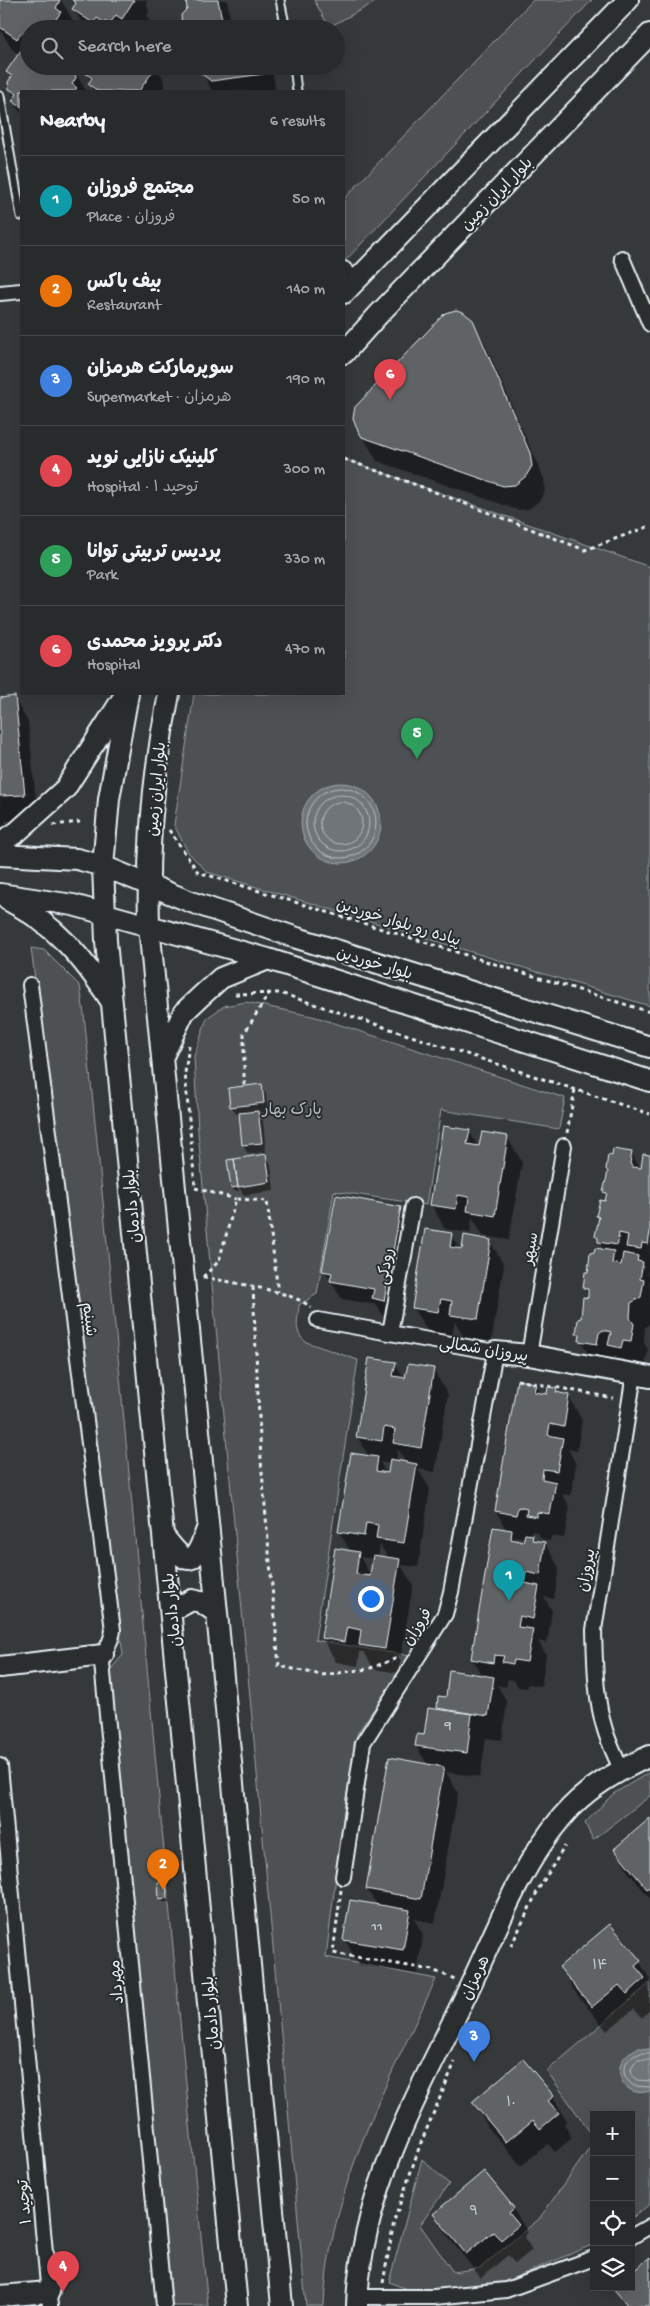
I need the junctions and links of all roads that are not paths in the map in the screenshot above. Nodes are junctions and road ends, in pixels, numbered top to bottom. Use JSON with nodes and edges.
{"nodes":[{"id":1,"x":280,"y":0,"type":"edge"},
{"id":2,"x":628,"y":0,"type":"edge"},
{"id":3,"x":284,"y":20,"type":"edge"},
{"id":4,"x":650,"y":34,"type":"edge"},
{"id":5,"x":295,"y":75,"type":"edge"},
{"id":6,"x":297,"y":90,"type":"edge"},
{"id":7,"x":0,"y":96,"type":"edge"},
{"id":8,"x":20,"y":210,"type":"edge"},
{"id":9,"x":622,"y":258,"type":"dead end"},
{"id":10,"x":348,"y":281,"type":"edge"},
{"id":11,"x":20,"y":291,"type":"edge"},
{"id":12,"x":0,"y":293,"type":"edge"},
{"id":13,"x":650,"y":324,"type":"edge"},
{"id":14,"x":345,"y":353,"type":"edge"},
{"id":15,"x":126,"y":695,"type":"edge"},
{"id":16,"x":127,"y":695,"type":"edge"},
{"id":17,"x":168,"y":695,"type":"edge"},
{"id":18,"x":0,"y":843,"type":"edge"},
{"id":19,"x":0,"y":855,"type":"edge"},
{"id":20,"x":103,"y":866,"type":"junction"},
{"id":21,"x":148,"y":884,"type":"junction"},
{"id":22,"x":0,"y":895,"type":"edge"},
{"id":23,"x":105,"y":913,"type":"junction"},
{"id":24,"x":149,"y":926,"type":"junction"},
{"id":25,"x":268,"y":959,"type":"junction"},
{"id":26,"x":30,"y":985,"type":"dead end"},
{"id":27,"x":112,"y":1002,"type":"junction"},
{"id":28,"x":650,"y":1047,"type":"edge"},
{"id":29,"x":162,"y":1058,"type":"junction"},
{"id":30,"x":650,"y":1081,"type":"edge"},
{"id":31,"x":564,"y":1146,"type":"road end"},
{"id":32,"x":413,"y":1206,"type":"dead end"},
{"id":33,"x":318,"y":1320,"type":"road end"},
{"id":34,"x":390,"y":1332,"type":"junction"},
{"id":35,"x":496,"y":1352,"type":"junction"},
{"id":36,"x":529,"y":1356,"type":"junction"},
{"id":37,"x":642,"y":1376,"type":"edge"},
{"id":38,"x":209,"y":1524,"type":"junction"},
{"id":39,"x":164,"y":1536,"type":"junction"},
{"id":40,"x":171,"y":1611,"type":"junction"},
{"id":41,"x":217,"y":1613,"type":"junction"},
{"id":42,"x":104,"y":1654,"type":"junction"},
{"id":43,"x":0,"y":1667,"type":"edge"},
{"id":44,"x":650,"y":1756,"type":"edge"},
{"id":45,"x":0,"y":1766,"type":"edge"},
{"id":46,"x":621,"y":1769,"type":"junction"},
{"id":47,"x":343,"y":1877,"type":"road end"},
{"id":48,"x":650,"y":2226,"type":"edge"},
{"id":49,"x":635,"y":2235,"type":"edge"},
{"id":50,"x":590,"y":2259,"type":"edge"},
{"id":51,"x":0,"y":2296,"type":"edge"},
{"id":52,"x":50,"y":2299,"type":"edge"},
{"id":53,"x":357,"y":2301,"type":"edge"},
{"id":54,"x":164,"y":2306,"type":"edge"},
{"id":55,"x":237,"y":2306,"type":"edge"},
{"id":56,"x":282,"y":2306,"type":"edge"}],
"edges":[{"from":1,"to":3,"type":"lane"},
{"from":2,"to":10,"type":"main road"},
{"from":4,"to":14,"type":"main road","name":"بلوار ایران زمین"},
{"from":5,"to":6,"type":"lane"},
{"from":7,"to":8,"type":"lane"},
{"from":9,"to":13,"type":"street"},
{"from":11,"to":12,"type":"street"},
{"from":15,"to":18,"type":"main road"},
{"from":16,"to":20,"type":"main road"},
{"from":17,"to":21,"type":"main road","name":"بلوار ایران زمین"},
{"from":19,"to":20,"type":"main road","name":"بلوار خوردین"},
{"from":20,"to":21,"type":"main road","name":"بلوار خوردین"},
{"from":20,"to":23,"type":"main road","name":"بلوار دادمان"},
{"from":21,"to":24,"type":"main road","name":"بلوار ایران زمین"},
{"from":21,"to":28,"type":"main road","name":"بلوار خوردین"},
{"from":22,"to":23,"type":"main road","name":"بلوار خوردین"},
{"from":22,"to":27,"type":"main road"},
{"from":23,"to":24,"type":"main road","name":"بلوار خوردین"},
{"from":23,"to":27,"type":"main road","name":"بلوار دادمان"},
{"from":24,"to":25,"type":"main road","name":"بلوار خوردین"},
{"from":24,"to":29,"type":"main road"},
{"from":25,"to":29,"type":"main road"},
{"from":25,"to":30,"type":"main road","name":"بلوار خوردین"},
{"from":26,"to":42,"type":"street","name":"شبنم"},
{"from":27,"to":39,"type":"main road","name":"بلوار دادمان"},
{"from":29,"to":38,"type":"main road"},
{"from":31,"to":36,"type":"street","name":"سپهر"},
{"from":32,"to":34,"type":"street","name":"رودکی"},
{"from":33,"to":34,"type":"street","name":"پیروزان شمالی"},
{"from":34,"to":35,"type":"street","name":"پیروزان شمالی"},
{"from":35,"to":36,"type":"main road","name":"پیروزان شمالی"},
{"from":35,"to":47,"type":"street","name":"فروزان"},
{"from":36,"to":37,"type":"main road","name":"پیروزان شمالی"},
{"from":37,"to":46,"type":"street","name":"پیروزان"},
{"from":38,"to":39,"type":"main road"},
{"from":38,"to":41,"type":"main road"},
{"from":39,"to":40,"type":"main road","name":"بلوار دادمان"},
{"from":40,"to":41,"type":"main road"},
{"from":40,"to":55,"type":"main road","name":"بلوار دادمان"},
{"from":41,"to":56,"type":"main road"},
{"from":42,"to":43,"type":"main road"},
{"from":42,"to":54,"type":"street","name":"مهرداد"},
{"from":44,"to":46,"type":"main road","name":"هرمزان"},
{"from":45,"to":52,"type":"street","name":"توحید ۱"},
{"from":46,"to":53,"type":"main road","name":"هرمزان"},
{"from":48,"to":49,"type":"street"},
{"from":50,"to":53,"type":"street"},
{"from":51,"to":52,"type":"main road"}]}
